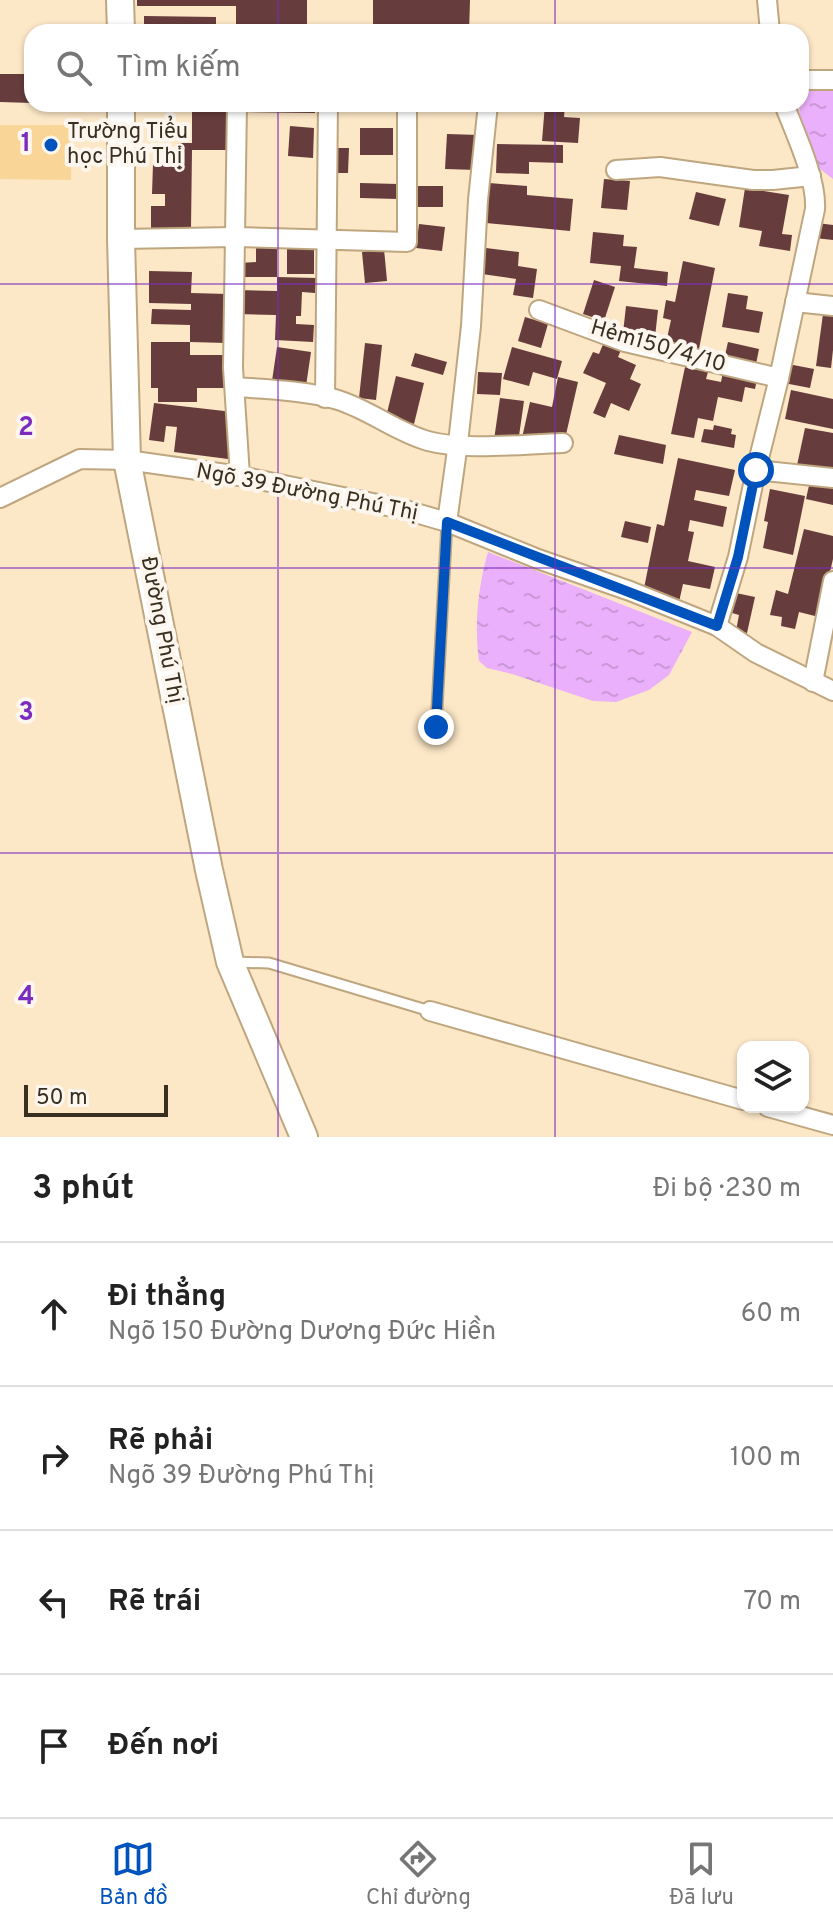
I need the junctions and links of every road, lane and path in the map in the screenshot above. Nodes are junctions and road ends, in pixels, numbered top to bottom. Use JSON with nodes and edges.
{"nodes":[{"id":1,"x":120,"y":0,"type":"edge"},
{"id":2,"x":767,"y":0,"type":"edge"},
{"id":3,"x":121,"y":24,"type":"edge"},
{"id":4,"x":769,"y":24,"type":"edge"},
{"id":5,"x":809,"y":80,"type":"edge"},
{"id":6,"x":833,"y":80,"type":"edge"},
{"id":7,"x":121,"y":112,"type":"edge"},
{"id":8,"x":237,"y":112,"type":"edge"},
{"id":9,"x":328,"y":112,"type":"edge"},
{"id":10,"x":407,"y":112,"type":"edge"},
{"id":11,"x":487,"y":112,"type":"edge"},
{"id":12,"x":787,"y":112,"type":"edge"},
{"id":13,"x":616,"y":170,"type":"dead end"},
{"id":14,"x":811,"y":176,"type":"junction"},
{"id":15,"x":824,"y":196,"type":"edge"},
{"id":16,"x":235,"y":237,"type":"junction"},
{"id":17,"x":327,"y":238,"type":"junction"},
{"id":18,"x":121,"y":239,"type":"junction"},
{"id":19,"x":795,"y":302,"type":"junction"},
{"id":20,"x":833,"y":306,"type":"edge"},
{"id":21,"x":539,"y":310,"type":"dead end"},
{"id":22,"x":779,"y":378,"type":"junction"},
{"id":23,"x":235,"y":387,"type":"junction"},
{"id":24,"x":325,"y":398,"type":"junction"},
{"id":25,"x":563,"y":443,"type":"dead end"},
{"id":26,"x":457,"y":446,"type":"junction"},
{"id":27,"x":127,"y":460,"type":"junction"},
{"id":28,"x":756,"y":470,"type":"junction"},
{"id":29,"x":240,"y":476,"type":"junction"},
{"id":30,"x":833,"y":478,"type":"edge"},
{"id":31,"x":0,"y":498,"type":"edge"},
{"id":32,"x":447,"y":522,"type":"junction"},
{"id":33,"x":833,"y":581,"type":"edge"},
{"id":34,"x":717,"y":626,"type":"junction"},
{"id":35,"x":813,"y":682,"type":"junction"},
{"id":36,"x":833,"y":691,"type":"edge"},
{"id":37,"x":436,"y":727,"type":"dead end"},
{"id":38,"x":230,"y":962,"type":"junction"},
{"id":39,"x":430,"y":1011,"type":"joint"},
{"id":40,"x":737,"y":1098,"type":"edge"},
{"id":41,"x":790,"y":1113,"type":"edge"},
{"id":42,"x":833,"y":1125,"type":"edge"},
{"id":43,"x":304,"y":1137,"type":"edge"}],
"edges":[{"from":1,"to":3,"type":"street"},
{"from":2,"to":4,"type":"street"},
{"from":5,"to":6,"type":"street"},
{"from":7,"to":18,"type":"street","name":"Đường Phú Thị"},
{"from":8,"to":16,"type":"street"},
{"from":9,"to":17,"type":"street"},
{"from":10,"to":17,"type":"street"},
{"from":11,"to":26,"type":"street"},
{"from":12,"to":14,"type":"street"},
{"from":13,"to":14,"type":"street"},
{"from":14,"to":15,"type":"street"},
{"from":15,"to":19,"type":"street"},
{"from":16,"to":17,"type":"street"},
{"from":16,"to":18,"type":"street"},
{"from":16,"to":23,"type":"street"},
{"from":17,"to":24,"type":"street"},
{"from":18,"to":27,"type":"street","name":"Đường Phú Thị"},
{"from":19,"to":20,"type":"street"},
{"from":19,"to":22,"type":"street"},
{"from":21,"to":22,"type":"street","name":"Hẻm150/4/10"},
{"from":22,"to":28,"type":"street"},
{"from":23,"to":24,"type":"street"},
{"from":23,"to":29,"type":"street"},
{"from":24,"to":26,"type":"street"},
{"from":25,"to":26,"type":"street"},
{"from":26,"to":32,"type":"street"},
{"from":27,"to":29,"type":"street","name":"Ngõ 39 Đường Phú Thị"},
{"from":27,"to":31,"type":"street","name":"Ngõ 39 Đường Phú Thị"},
{"from":27,"to":38,"type":"street","name":"Đường Phú Thị"},
{"from":28,"to":30,"type":"street"},
{"from":28,"to":34,"type":"street"},
{"from":29,"to":32,"type":"street","name":"Ngõ 39 Đường Phú Thị"},
{"from":32,"to":34,"type":"street","name":"Ngõ 39 Đường Phú Thị"},
{"from":32,"to":37,"type":"lane"},
{"from":33,"to":35,"type":"street"},
{"from":34,"to":35,"type":"street","name":"Ngõ 39 Đường Phú Thị"},
{"from":35,"to":36,"type":"street","name":"Ngõ 39 Đường Phú Thị"},
{"from":38,"to":39,"type":"lane"},
{"from":38,"to":43,"type":"street","name":"Đường Phú Thị"},
{"from":39,"to":40,"type":"street"},
{"from":41,"to":42,"type":"street"}]}
